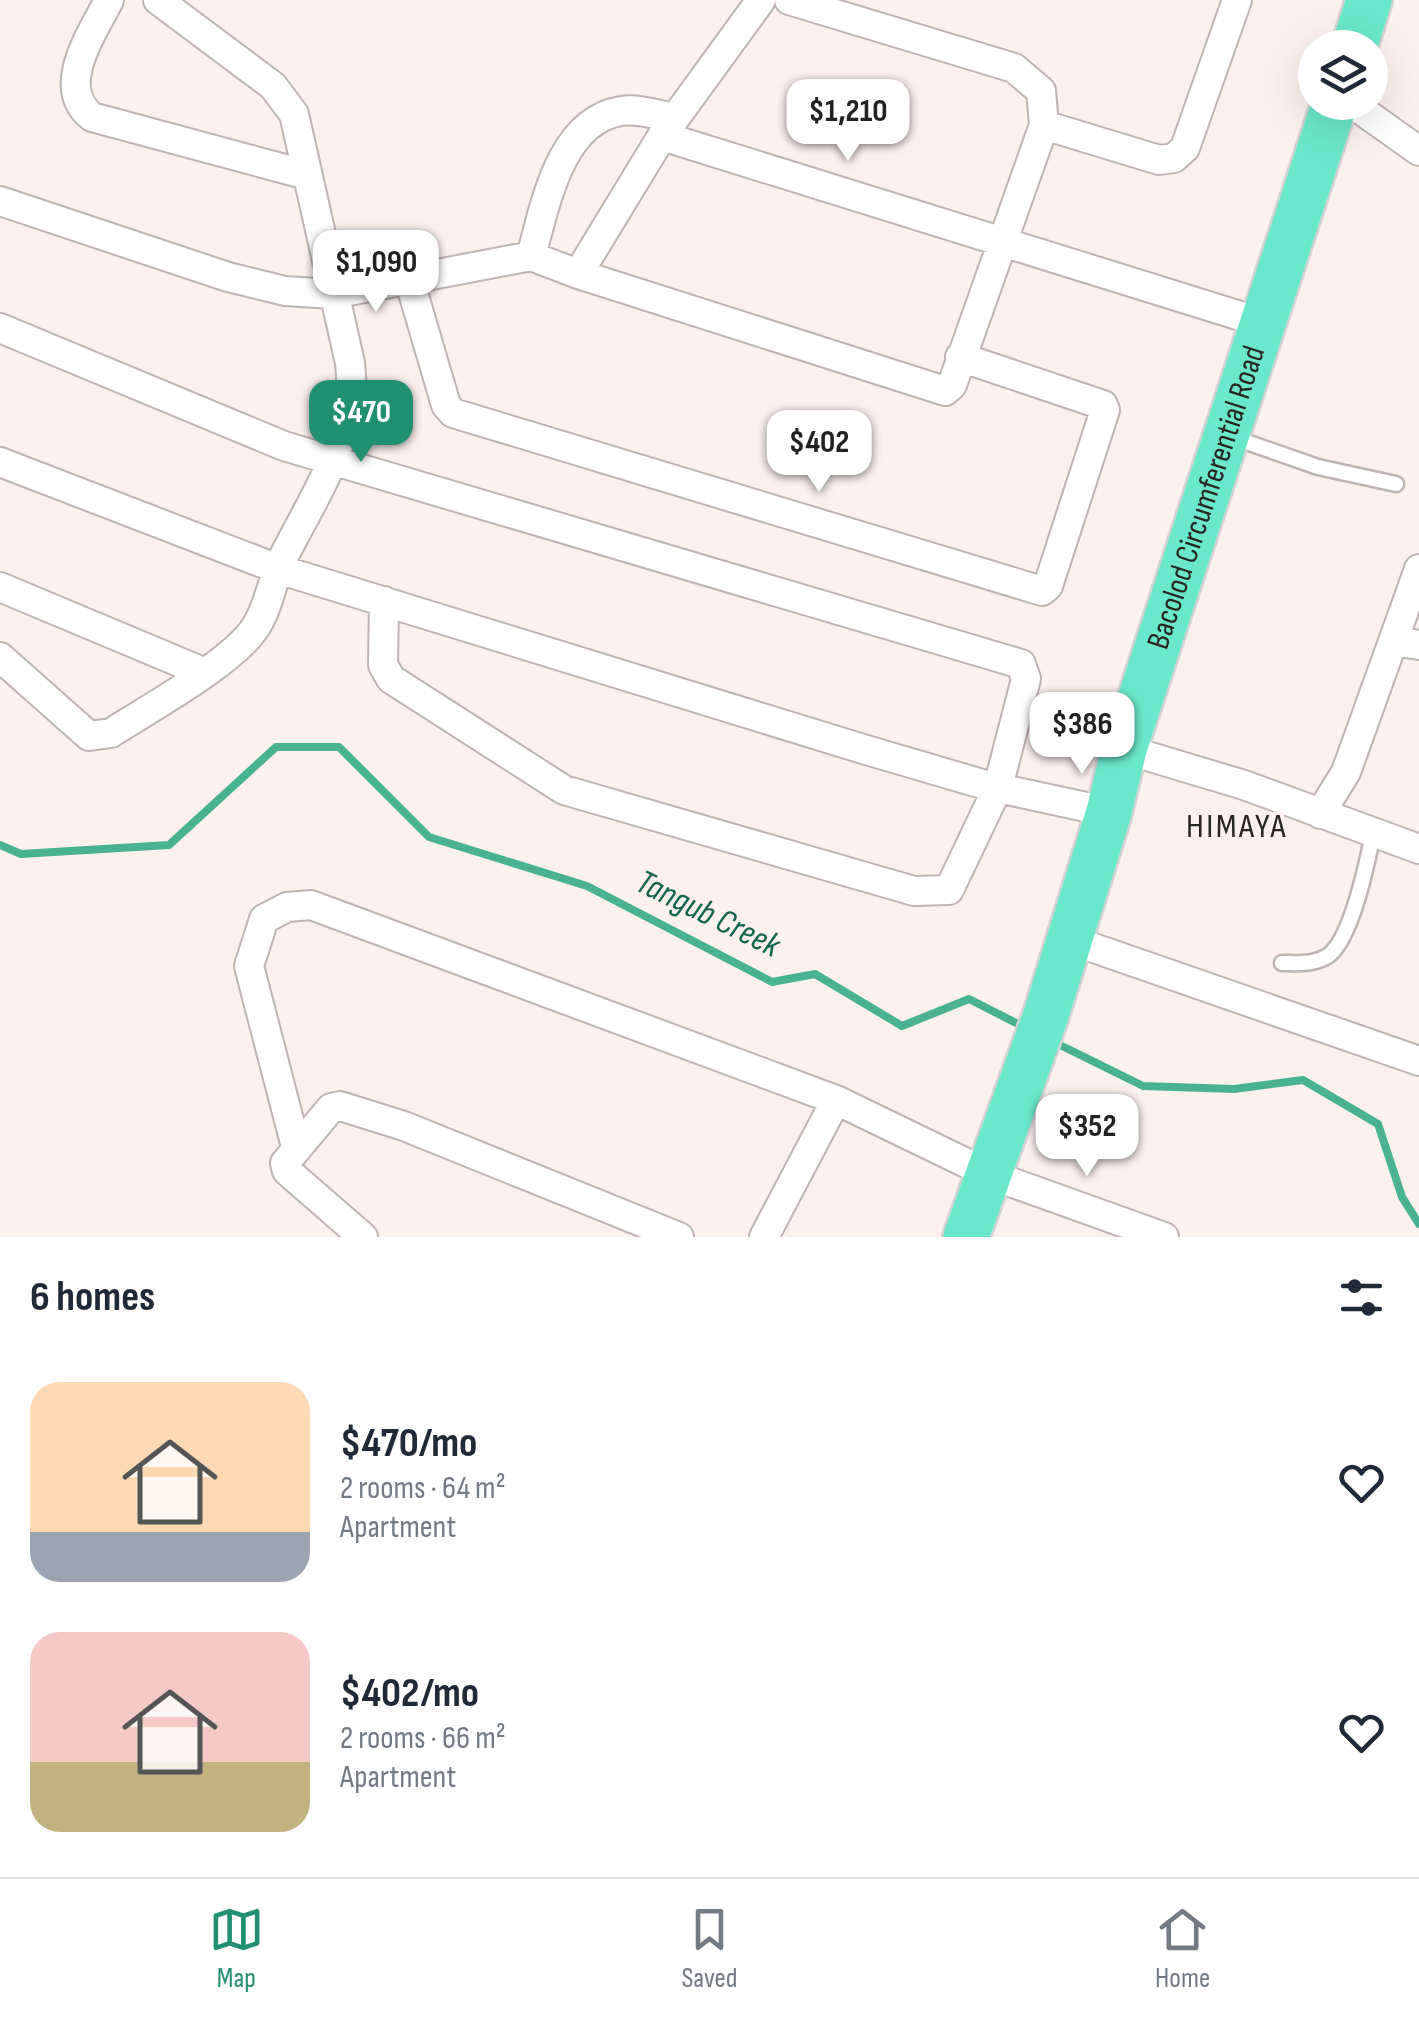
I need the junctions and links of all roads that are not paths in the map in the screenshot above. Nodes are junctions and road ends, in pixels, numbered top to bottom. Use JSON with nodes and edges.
{"nodes":[{"id":1,"x":109,"y":0,"type":"edge"},
{"id":2,"x":158,"y":0,"type":"edge"},
{"id":3,"x":761,"y":0,"type":"edge"},
{"id":4,"x":788,"y":0,"type":"edge"},
{"id":5,"x":1237,"y":0,"type":"edge"},
{"id":6,"x":1369,"y":0,"type":"edge"},
{"id":7,"x":1360,"y":30,"type":"edge"},
{"id":8,"x":1330,"y":120,"type":"edge"},
{"id":9,"x":1375,"y":120,"type":"edge"},
{"id":10,"x":1044,"y":124,"type":"junction"},
{"id":11,"x":669,"y":127,"type":"junction"},
{"id":12,"x":1419,"y":151,"type":"edge"},
{"id":13,"x":307,"y":175,"type":"junction"},
{"id":14,"x":0,"y":200,"type":"edge"},
{"id":15,"x":1002,"y":242,"type":"junction"},
{"id":16,"x":531,"y":256,"type":"junction"},
{"id":17,"x":578,"y":274,"type":"junction"},
{"id":18,"x":409,"y":279,"type":"junction"},
{"id":19,"x":333,"y":294,"type":"junction"},
{"id":20,"x":1263,"y":323,"type":"junction"},
{"id":21,"x":0,"y":328,"type":"edge"},
{"id":22,"x":960,"y":357,"type":"junction"},
{"id":23,"x":1227,"y":435,"type":"junction"},
{"id":24,"x":332,"y":461,"type":"junction"},
{"id":25,"x":0,"y":462,"type":"edge"},
{"id":26,"x":1396,"y":484,"type":"dead end"},
{"id":27,"x":278,"y":569,"type":"junction"},
{"id":28,"x":1419,"y":569,"type":"edge"},
{"id":29,"x":0,"y":587,"type":"edge"},
{"id":30,"x":384,"y":601,"type":"junction"},
{"id":31,"x":1406,"y":643,"type":"edge"},
{"id":32,"x":0,"y":657,"type":"edge"},
{"id":33,"x":203,"y":672,"type":"junction"},
{"id":34,"x":1124,"y":749,"type":"junction"},
{"id":35,"x":998,"y":787,"type":"junction"},
{"id":36,"x":1109,"y":812,"type":"junction"},
{"id":37,"x":1320,"y":814,"type":"junction"},
{"id":38,"x":1373,"y":834,"type":"junction"},
{"id":39,"x":1419,"y":849,"type":"edge"},
{"id":40,"x":1068,"y":939,"type":"junction"},
{"id":41,"x":1282,"y":963,"type":"dead end"},
{"id":42,"x":1419,"y":1061,"type":"edge"},
{"id":43,"x":836,"y":1100,"type":"junction"},
{"id":44,"x":296,"y":1147,"type":"junction"},
{"id":45,"x":991,"y":1174,"type":"junction"},
{"id":46,"x":363,"y":1237,"type":"edge"},
{"id":47,"x":679,"y":1237,"type":"edge"},
{"id":48,"x":764,"y":1237,"type":"edge"},
{"id":49,"x":966,"y":1237,"type":"edge"},
{"id":50,"x":1164,"y":1237,"type":"edge"}],
"edges":[{"from":1,"to":13,"type":"street"},
{"from":2,"to":13,"type":"street"},
{"from":3,"to":11,"type":"street"},
{"from":4,"to":10,"type":"street"},
{"from":5,"to":10,"type":"street"},
{"from":6,"to":7,"type":"main road"},
{"from":8,"to":20,"type":"main road","name":"Bacolod Circumferential Road"},
{"from":9,"to":12,"type":"street"},
{"from":10,"to":15,"type":"street"},
{"from":11,"to":15,"type":"street"},
{"from":11,"to":16,"type":"street"},
{"from":11,"to":17,"type":"street"},
{"from":13,"to":19,"type":"street"},
{"from":14,"to":19,"type":"street"},
{"from":15,"to":20,"type":"street"},
{"from":15,"to":22,"type":"street"},
{"from":16,"to":17,"type":"street"},
{"from":16,"to":18,"type":"street"},
{"from":17,"to":22,"type":"street"},
{"from":18,"to":19,"type":"street"},
{"from":18,"to":22,"type":"street"},
{"from":19,"to":24,"type":"street"},
{"from":20,"to":23,"type":"main road","name":"Bacolod Circumferential Road"},
{"from":21,"to":24,"type":"street"},
{"from":23,"to":26,"type":"lane"},
{"from":23,"to":34,"type":"main road","name":"Bacolod Circumferential Road"},
{"from":24,"to":27,"type":"street"},
{"from":24,"to":35,"type":"street"},
{"from":25,"to":27,"type":"street"},
{"from":27,"to":30,"type":"street"},
{"from":27,"to":33,"type":"street"},
{"from":28,"to":31,"type":"street"},
{"from":29,"to":33,"type":"street"},
{"from":30,"to":35,"type":"street"},
{"from":30,"to":35,"type":"street"},
{"from":31,"to":37,"type":"street"},
{"from":32,"to":33,"type":"street"},
{"from":34,"to":36,"type":"main road","name":"Bacolod Circumferential Road"},
{"from":34,"to":37,"type":"street"},
{"from":35,"to":36,"type":"street"},
{"from":36,"to":40,"type":"main road","name":"Bacolod Circumferential Road"},
{"from":37,"to":38,"type":"street"},
{"from":38,"to":39,"type":"street"},
{"from":38,"to":41,"type":"lane"},
{"from":40,"to":42,"type":"street"},
{"from":40,"to":45,"type":"main road","name":"Bacolod Circumferential Road"},
{"from":43,"to":44,"type":"street"},
{"from":43,"to":45,"type":"street"},
{"from":43,"to":48,"type":"street"},
{"from":44,"to":46,"type":"street"},
{"from":44,"to":47,"type":"street"},
{"from":45,"to":49,"type":"main road","name":"Bacolod Circumferential Road"},
{"from":45,"to":50,"type":"street"}]}
